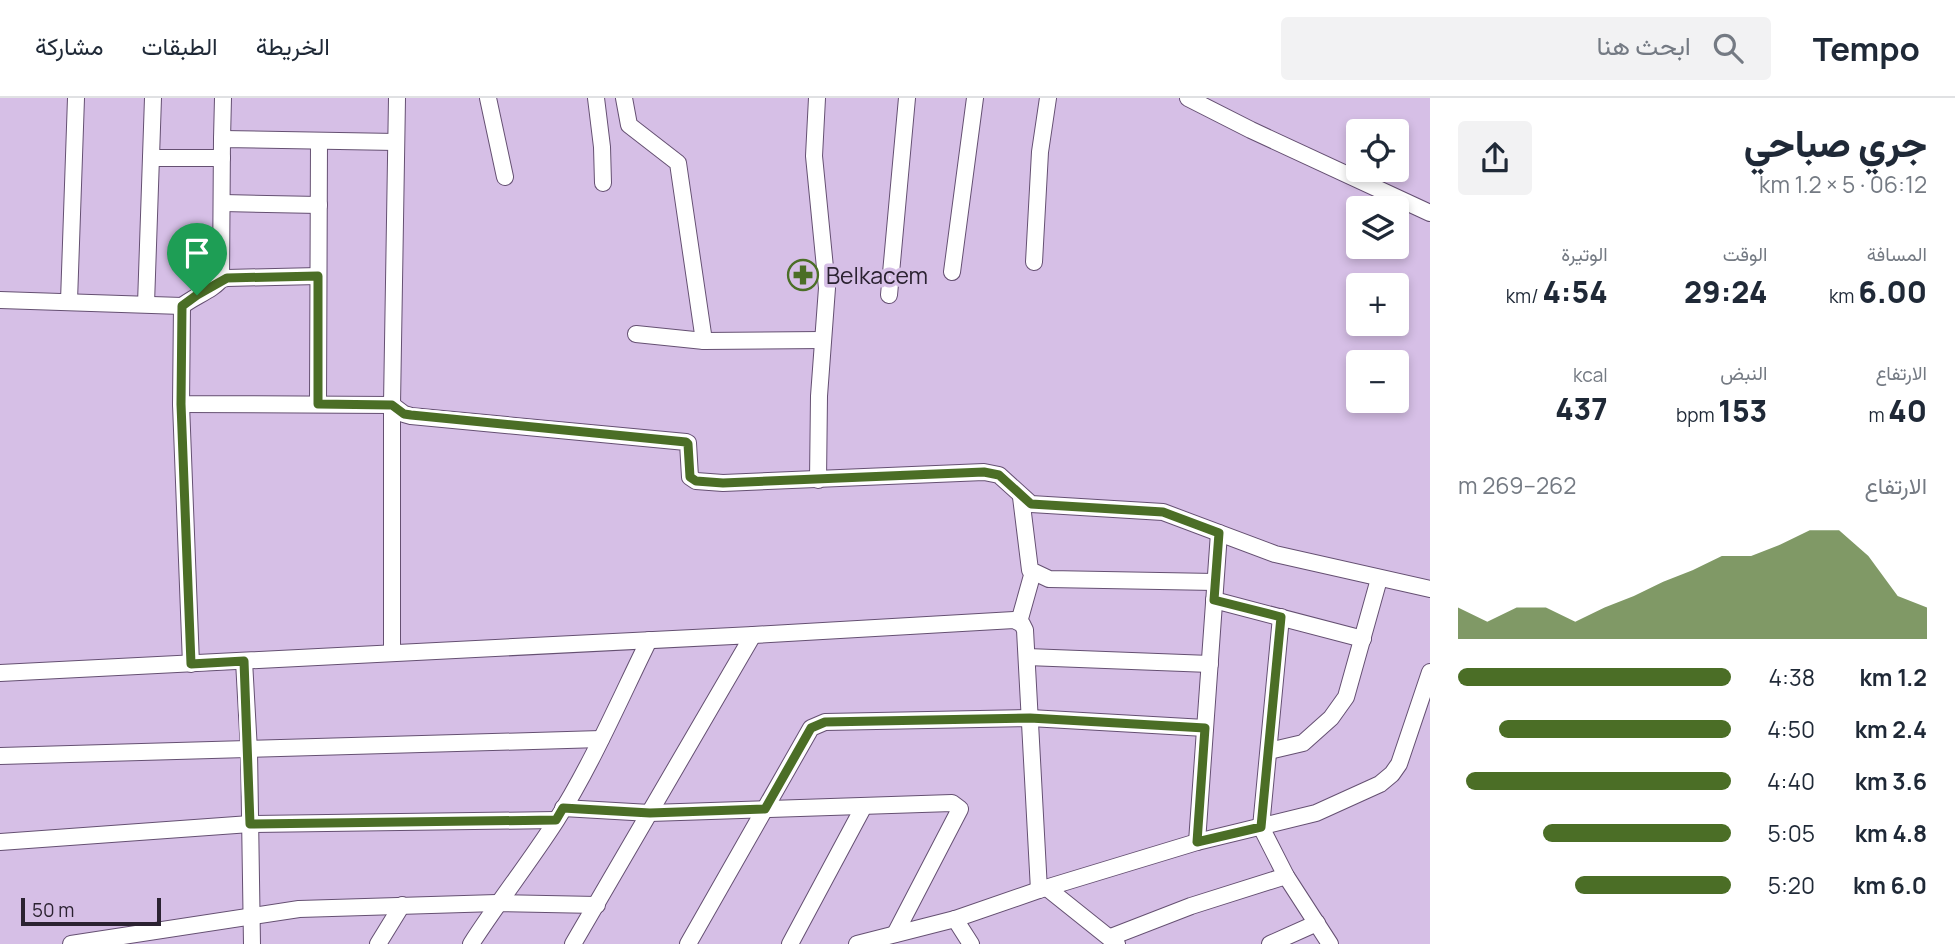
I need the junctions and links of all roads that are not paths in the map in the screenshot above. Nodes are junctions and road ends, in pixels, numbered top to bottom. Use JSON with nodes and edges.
{"nodes":[{"id":1,"x":76,"y":98,"type":"edge"},
{"id":2,"x":153,"y":98,"type":"edge"},
{"id":3,"x":223,"y":98,"type":"edge"},
{"id":4,"x":397,"y":98,"type":"edge"},
{"id":5,"x":488,"y":98,"type":"edge"},
{"id":6,"x":596,"y":98,"type":"edge"},
{"id":7,"x":624,"y":98,"type":"edge"},
{"id":8,"x":817,"y":98,"type":"edge"},
{"id":9,"x":907,"y":98,"type":"edge"},
{"id":10,"x":975,"y":98,"type":"edge"},
{"id":11,"x":1048,"y":98,"type":"edge"},
{"id":12,"x":1188,"y":98,"type":"edge"},
{"id":13,"x":222,"y":139,"type":"junction"},
{"id":14,"x":319,"y":141,"type":"junction"},
{"id":15,"x":396,"y":142,"type":"junction"},
{"id":16,"x":151,"y":158,"type":"junction"},
{"id":17,"x":222,"y":158,"type":"junction"},
{"id":18,"x":505,"y":177,"type":"dead end"},
{"id":19,"x":603,"y":183,"type":"dead end"},
{"id":20,"x":223,"y":203,"type":"junction"},
{"id":21,"x":319,"y":205,"type":"junction"},
{"id":22,"x":1430,"y":213,"type":"edge"},
{"id":23,"x":1034,"y":262,"type":"dead end"},
{"id":24,"x":951,"y":272,"type":"dead end"},
{"id":25,"x":318,"y":276,"type":"junction"},
{"id":26,"x":221,"y":279,"type":"junction"},
{"id":27,"x":889,"y":295,"type":"dead end"},
{"id":28,"x":0,"y":300,"type":"edge"},
{"id":29,"x":69,"y":300,"type":"junction"},
{"id":30,"x":146,"y":304,"type":"junction"},
{"id":31,"x":182,"y":306,"type":"junction"},
{"id":32,"x":636,"y":334,"type":"dead end"},
{"id":33,"x":823,"y":340,"type":"junction"},
{"id":34,"x":704,"y":341,"type":"junction"},
{"id":35,"x":181,"y":404,"type":"junction"},
{"id":36,"x":318,"y":404,"type":"junction"},
{"id":37,"x":392,"y":405,"type":"junction"},
{"id":38,"x":818,"y":480,"type":"junction"},
{"id":39,"x":1021,"y":497,"type":"junction"},
{"id":40,"x":1219,"y":533,"type":"junction"},
{"id":41,"x":1033,"y":572,"type":"junction"},
{"id":42,"x":1379,"y":579,"type":"junction"},
{"id":43,"x":1215,"y":582,"type":"junction"},
{"id":44,"x":1430,"y":589,"type":"edge"},
{"id":45,"x":1214,"y":600,"type":"junction"},
{"id":46,"x":1281,"y":617,"type":"junction"},
{"id":47,"x":1018,"y":622,"type":"junction"},
{"id":48,"x":753,"y":635,"type":"junction"},
{"id":49,"x":1363,"y":639,"type":"junction"},
{"id":50,"x":649,"y":640,"type":"junction"},
{"id":51,"x":392,"y":653,"type":"junction"},
{"id":52,"x":1027,"y":657,"type":"junction"},
{"id":53,"x":244,"y":661,"type":"junction"},
{"id":54,"x":191,"y":664,"type":"junction"},
{"id":55,"x":1210,"y":664,"type":"junction"},
{"id":56,"x":1430,"y":671,"type":"edge"},
{"id":57,"x":0,"y":673,"type":"edge"},
{"id":58,"x":1030,"y":718,"type":"junction"},
{"id":59,"x":1205,"y":728,"type":"junction"},
{"id":60,"x":601,"y":739,"type":"junction"},
{"id":61,"x":249,"y":751,"type":"junction"},
{"id":62,"x":1269,"y":751,"type":"junction"},
{"id":63,"x":0,"y":756,"type":"edge"},
{"id":64,"x":864,"y":806,"type":"junction"},
{"id":65,"x":765,"y":809,"type":"junction"},
{"id":66,"x":650,"y":813,"type":"junction"},
{"id":67,"x":559,"y":814,"type":"junction"},
{"id":68,"x":250,"y":824,"type":"junction"},
{"id":69,"x":1261,"y":827,"type":"junction"},
{"id":70,"x":0,"y":842,"type":"edge"},
{"id":71,"x":1197,"y":842,"type":"junction"},
{"id":72,"x":1286,"y":876,"type":"junction"},
{"id":73,"x":1043,"y":889,"type":"junction"},
{"id":74,"x":497,"y":902,"type":"junction"},
{"id":75,"x":402,"y":905,"type":"junction"},
{"id":76,"x":597,"y":905,"type":"junction"},
{"id":77,"x":251,"y":915,"type":"junction"},
{"id":78,"x":955,"y":919,"type":"junction"},
{"id":79,"x":1317,"y":923,"type":"junction"},
{"id":80,"x":895,"y":934,"type":"junction"},
{"id":81,"x":1114,"y":941,"type":"edge"},
{"id":82,"x":71,"y":944,"type":"edge"},
{"id":83,"x":252,"y":944,"type":"edge"},
{"id":84,"x":378,"y":944,"type":"edge"},
{"id":85,"x":471,"y":944,"type":"edge"},
{"id":86,"x":573,"y":944,"type":"edge"},
{"id":87,"x":688,"y":944,"type":"edge"},
{"id":88,"x":790,"y":944,"type":"edge"},
{"id":89,"x":857,"y":944,"type":"edge"},
{"id":90,"x":971,"y":944,"type":"edge"},
{"id":91,"x":1270,"y":944,"type":"edge"},
{"id":92,"x":1329,"y":944,"type":"edge"}],
"edges":[{"from":1,"to":29,"type":"street"},
{"from":2,"to":16,"type":"street"},
{"from":3,"to":13,"type":"street"},
{"from":4,"to":15,"type":"street"},
{"from":5,"to":18,"type":"street"},
{"from":6,"to":19,"type":"street"},
{"from":7,"to":34,"type":"street"},
{"from":8,"to":33,"type":"street"},
{"from":9,"to":27,"type":"street"},
{"from":10,"to":24,"type":"street"},
{"from":11,"to":23,"type":"street"},
{"from":12,"to":22,"type":"street"},
{"from":13,"to":14,"type":"street"},
{"from":13,"to":17,"type":"street"},
{"from":14,"to":15,"type":"street"},
{"from":14,"to":21,"type":"street"},
{"from":15,"to":37,"type":"street"},
{"from":16,"to":17,"type":"street"},
{"from":16,"to":30,"type":"street"},
{"from":17,"to":20,"type":"street"},
{"from":20,"to":21,"type":"street"},
{"from":20,"to":26,"type":"street"},
{"from":21,"to":25,"type":"street"},
{"from":25,"to":26,"type":"street"},
{"from":25,"to":36,"type":"street"},
{"from":26,"to":31,"type":"street"},
{"from":28,"to":29,"type":"street"},
{"from":29,"to":30,"type":"street"},
{"from":30,"to":31,"type":"street"},
{"from":31,"to":35,"type":"street"},
{"from":32,"to":34,"type":"street"},
{"from":33,"to":34,"type":"street"},
{"from":33,"to":38,"type":"street"},
{"from":35,"to":36,"type":"street"},
{"from":35,"to":54,"type":"street"},
{"from":36,"to":37,"type":"street"},
{"from":37,"to":38,"type":"street"},
{"from":37,"to":51,"type":"street"},
{"from":38,"to":39,"type":"street"},
{"from":39,"to":40,"type":"street"},
{"from":39,"to":41,"type":"street"},
{"from":40,"to":42,"type":"street"},
{"from":40,"to":43,"type":"street"},
{"from":41,"to":43,"type":"street"},
{"from":41,"to":47,"type":"street"},
{"from":42,"to":44,"type":"street"},
{"from":42,"to":49,"type":"street"},
{"from":43,"to":45,"type":"street"},
{"from":45,"to":46,"type":"street"},
{"from":45,"to":55,"type":"street"},
{"from":46,"to":49,"type":"street"},
{"from":46,"to":62,"type":"street"},
{"from":47,"to":48,"type":"street"},
{"from":47,"to":52,"type":"street"},
{"from":48,"to":50,"type":"street"},
{"from":48,"to":66,"type":"street"},
{"from":49,"to":62,"type":"street"},
{"from":50,"to":51,"type":"street"},
{"from":50,"to":60,"type":"street"},
{"from":51,"to":53,"type":"street"},
{"from":52,"to":55,"type":"street"},
{"from":52,"to":58,"type":"street"},
{"from":53,"to":54,"type":"street"},
{"from":53,"to":61,"type":"street"},
{"from":54,"to":57,"type":"street"},
{"from":55,"to":59,"type":"street"},
{"from":56,"to":69,"type":"street"},
{"from":58,"to":59,"type":"street"},
{"from":58,"to":65,"type":"street"},
{"from":58,"to":73,"type":"street"},
{"from":59,"to":71,"type":"street"},
{"from":60,"to":61,"type":"street"},
{"from":60,"to":67,"type":"street"},
{"from":61,"to":63,"type":"street"},
{"from":61,"to":68,"type":"street"},
{"from":62,"to":69,"type":"street"},
{"from":64,"to":65,"type":"street"},
{"from":64,"to":80,"type":"street"},
{"from":64,"to":88,"type":"street"},
{"from":65,"to":66,"type":"street"},
{"from":65,"to":87,"type":"street"},
{"from":66,"to":67,"type":"street"},
{"from":66,"to":76,"type":"street"},
{"from":67,"to":68,"type":"street"},
{"from":67,"to":74,"type":"street"},
{"from":68,"to":70,"type":"street"},
{"from":68,"to":77,"type":"street"},
{"from":69,"to":71,"type":"street"},
{"from":69,"to":72,"type":"street"},
{"from":71,"to":73,"type":"street"},
{"from":72,"to":79,"type":"street"},
{"from":72,"to":81,"type":"street"},
{"from":73,"to":78,"type":"street"},
{"from":73,"to":81,"type":"street"},
{"from":74,"to":75,"type":"street"},
{"from":74,"to":76,"type":"street"},
{"from":74,"to":85,"type":"street"},
{"from":75,"to":77,"type":"street"},
{"from":75,"to":84,"type":"street"},
{"from":76,"to":86,"type":"street"},
{"from":77,"to":82,"type":"street"},
{"from":77,"to":83,"type":"street"},
{"from":78,"to":80,"type":"street"},
{"from":78,"to":90,"type":"street"},
{"from":79,"to":91,"type":"street"},
{"from":79,"to":92,"type":"street"},
{"from":80,"to":89,"type":"street"}]}
